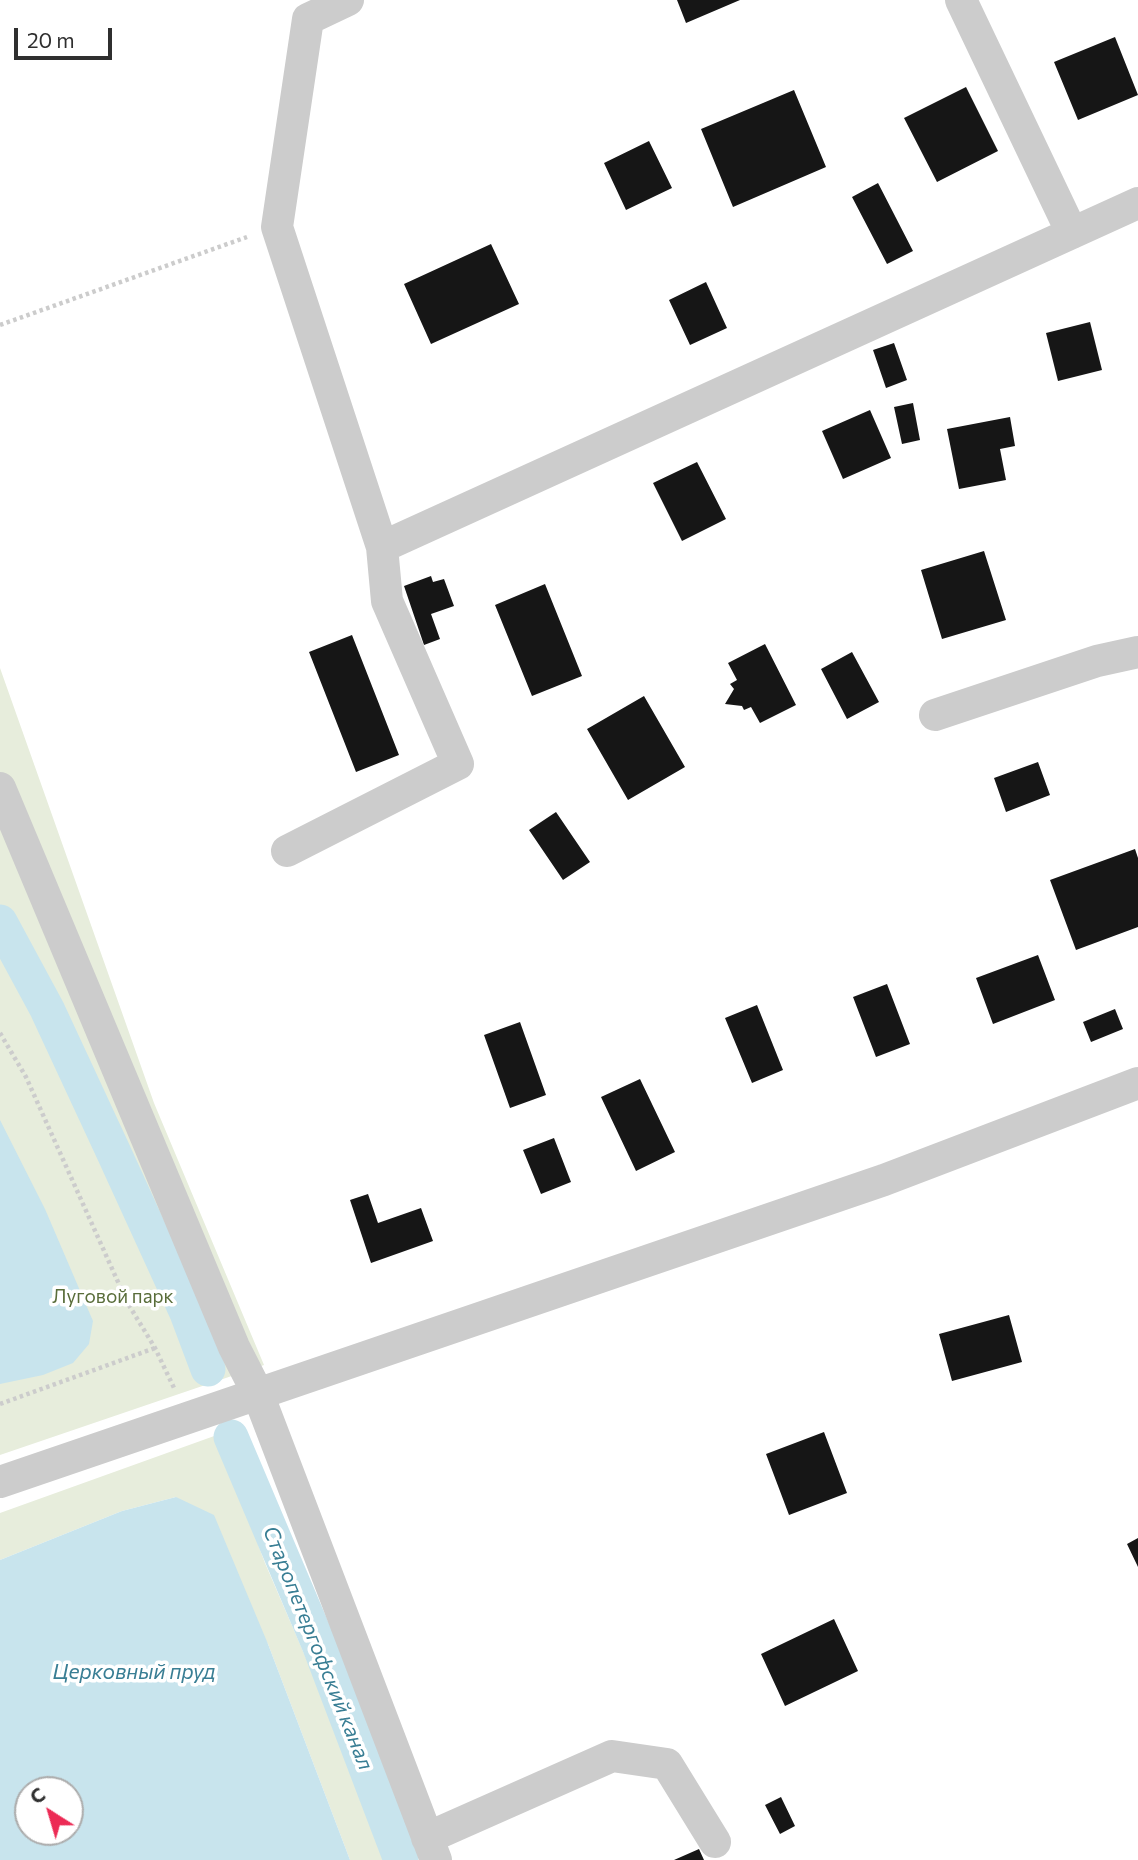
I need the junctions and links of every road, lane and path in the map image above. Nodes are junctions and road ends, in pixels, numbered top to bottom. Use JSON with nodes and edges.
{"nodes":[{"id":1,"x":348,"y":0,"type":"edge"},
{"id":2,"x":961,"y":0,"type":"edge"},
{"id":3,"x":1138,"y":203,"type":"edge"},
{"id":4,"x":277,"y":227,"type":"junction"},
{"id":5,"x":1072,"y":233,"type":"junction"},
{"id":6,"x":0,"y":325,"type":"edge"},
{"id":7,"x":382,"y":547,"type":"junction"},
{"id":8,"x":1138,"y":652,"type":"edge"},
{"id":9,"x":935,"y":715,"type":"dead end"},
{"id":10,"x":0,"y":788,"type":"edge"},
{"id":11,"x":287,"y":851,"type":"dead end"},
{"id":12,"x":0,"y":1033,"type":"edge"},
{"id":13,"x":1138,"y":1083,"type":"edge"},
{"id":14,"x":155,"y":1348,"type":"junction"},
{"id":15,"x":258,"y":1394,"type":"junction"},
{"id":16,"x":0,"y":1404,"type":"edge"},
{"id":17,"x":185,"y":1418,"type":"junction"},
{"id":18,"x":0,"y":1482,"type":"edge"},
{"id":19,"x":715,"y":1842,"type":"dead end"},
{"id":20,"x":432,"y":1849,"type":"edge"}],
"edges":[{"from":1,"to":4,"type":"street"},
{"from":2,"to":5,"type":"street"},
{"from":3,"to":5,"type":"street"},
{"from":4,"to":6,"type":"path"},
{"from":4,"to":7,"type":"street"},
{"from":5,"to":7,"type":"street"},
{"from":7,"to":11,"type":"street"},
{"from":8,"to":9,"type":"street"},
{"from":10,"to":15,"type":"street"},
{"from":12,"to":14,"type":"path"},
{"from":13,"to":15,"type":"street"},
{"from":14,"to":16,"type":"path"},
{"from":14,"to":17,"type":"path"},
{"from":15,"to":17,"type":"street"},
{"from":15,"to":20,"type":"street"},
{"from":17,"to":18,"type":"street"},
{"from":19,"to":20,"type":"street"}]}
